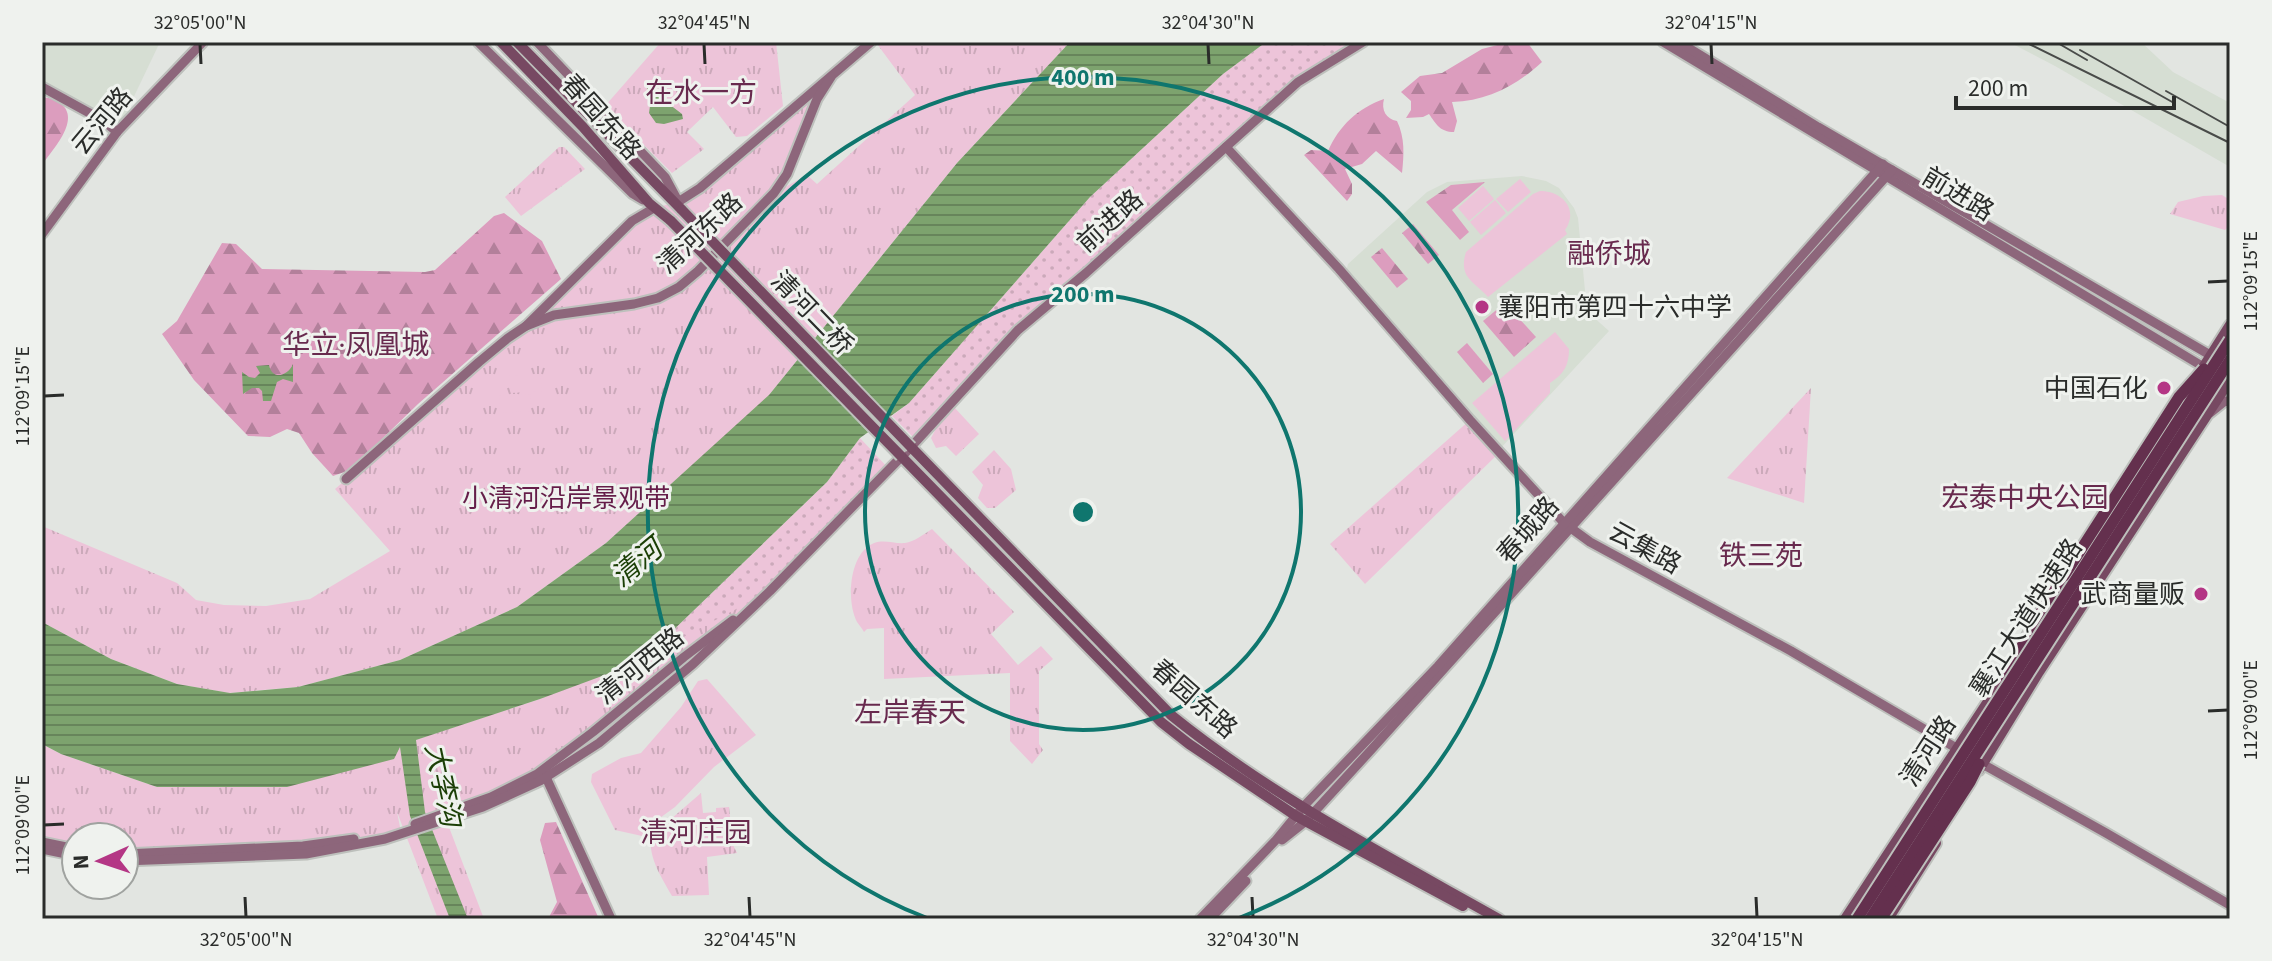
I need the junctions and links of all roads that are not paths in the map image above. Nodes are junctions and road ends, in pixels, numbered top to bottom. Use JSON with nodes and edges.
{"nodes":[{"id":1,"x":203,"y":42,"type":"edge"},
{"id":2,"x":478,"y":42,"type":"edge"},
{"id":3,"x":501,"y":42,"type":"edge"},
{"id":4,"x":517,"y":42,"type":"edge"},
{"id":5,"x":537,"y":42,"type":"edge"},
{"id":6,"x":871,"y":42,"type":"edge"},
{"id":7,"x":1363,"y":42,"type":"edge"},
{"id":8,"x":1663,"y":42,"type":"edge"},
{"id":9,"x":1679,"y":42,"type":"edge"},
{"id":10,"x":512,"y":53,"type":"junction"},
{"id":11,"x":500,"y":65,"type":"junction"},
{"id":12,"x":831,"y":77,"type":"junction"},
{"id":13,"x":42,"y":87,"type":"edge"},
{"id":14,"x":780,"y":121,"type":"junction"},
{"id":15,"x":117,"y":132,"type":"junction"},
{"id":16,"x":802,"y":135,"type":"junction"},
{"id":17,"x":1226,"y":147,"type":"junction"},
{"id":18,"x":1885,"y":170,"type":"junction"},
{"id":19,"x":652,"y":206,"type":"junction"},
{"id":20,"x":680,"y":206,"type":"junction"},
{"id":21,"x":671,"y":221,"type":"joint"},
{"id":22,"x":42,"y":234,"type":"edge"},
{"id":23,"x":566,"y":288,"type":"junction"},
{"id":24,"x":577,"y":310,"type":"junction"},
{"id":25,"x":526,"y":326,"type":"junction"},
{"id":26,"x":2230,"y":326,"type":"edge"},
{"id":27,"x":2230,"y":340,"type":"edge"},
{"id":28,"x":2211,"y":355,"type":"junction"},
{"id":29,"x":2230,"y":360,"type":"edge"},
{"id":30,"x":2204,"y":367,"type":"junction"},
{"id":31,"x":2230,"y":367,"type":"edge"},
{"id":32,"x":2229,"y":382,"type":"edge"},
{"id":33,"x":2230,"y":402,"type":"edge"},
{"id":34,"x":2204,"y":417,"type":"junction"},
{"id":35,"x":911,"y":447,"type":"junction"},
{"id":36,"x":901,"y":456,"type":"junction"},
{"id":37,"x":346,"y":479,"type":"dead end"},
{"id":38,"x":1568,"y":526,"type":"junction"},
{"id":39,"x":2038,"y":660,"type":"junction"},
{"id":40,"x":2004,"y":678,"type":"junction"},
{"id":41,"x":1956,"y":748,"type":"junction"},
{"id":42,"x":1982,"y":764,"type":"junction"},
{"id":43,"x":542,"y":774,"type":"junction"},
{"id":44,"x":1304,"y":814,"type":"junction"},
{"id":45,"x":411,"y":829,"type":"junction"},
{"id":46,"x":140,"y":853,"type":"edge"},
{"id":47,"x":140,"y":860,"type":"edge"},
{"id":48,"x":2230,"y":905,"type":"edge"},
{"id":49,"x":611,"y":919,"type":"edge"},
{"id":50,"x":1200,"y":919,"type":"edge"},
{"id":51,"x":1210,"y":919,"type":"edge"},
{"id":52,"x":1486,"y":919,"type":"edge"},
{"id":53,"x":1499,"y":919,"type":"edge"},
{"id":54,"x":1845,"y":919,"type":"edge"},
{"id":55,"x":1857,"y":919,"type":"edge"},
{"id":56,"x":1870,"y":919,"type":"edge"},
{"id":57,"x":1881,"y":919,"type":"edge"},
{"id":58,"x":1888,"y":919,"type":"edge"}],
"edges":[{"from":1,"to":15,"type":"street","name":"云河路"},
{"from":2,"to":11,"type":"street"},
{"from":3,"to":10,"type":"main road","name":"春园东路"},
{"from":4,"to":20,"type":"main road","name":"春园东路"},
{"from":5,"to":20,"type":"street"},
{"from":6,"to":12,"type":"street","name":"清河东路"},
{"from":7,"to":17,"type":"street","name":"前进路"},
{"from":8,"to":18,"type":"street","name":"前进路"},
{"from":9,"to":18,"type":"street","name":"前进路"},
{"from":10,"to":11,"type":"street"},
{"from":10,"to":19,"type":"main road","name":"春园东路"},
{"from":11,"to":19,"type":"street"},
{"from":12,"to":14,"type":"street","name":"清河东路"},
{"from":12,"to":16,"type":"street","name":"清河东路"},
{"from":13,"to":15,"type":"street"},
{"from":14,"to":16,"type":"street"},
{"from":14,"to":20,"type":"street","name":"清河东路"},
{"from":15,"to":22,"type":"street","name":"云河路"},
{"from":16,"to":24,"type":"street","name":"清河东路"},
{"from":17,"to":35,"type":"street","name":"前进路"},
{"from":17,"to":38,"type":"street","name":"云集路"},
{"from":18,"to":28,"type":"street","name":"前进路"},
{"from":18,"to":30,"type":"street","name":"前进路"},
{"from":18,"to":38,"type":"street","name":"春城路"},
{"from":19,"to":21,"type":"main road","name":"春园东路"},
{"from":19,"to":23,"type":"street","name":"清河东路"},
{"from":20,"to":35,"type":"main road","name":"清河二桥","bridge":true},
{"from":21,"to":36,"type":"main road","name":"清河二桥","bridge":true},
{"from":23,"to":24,"type":"street"},
{"from":23,"to":25,"type":"street","name":"清河东路"},
{"from":24,"to":25,"type":"street","name":"清河东路"},
{"from":25,"to":37,"type":"street","name":"清河东路"},
{"from":26,"to":28,"type":"main road","name":"清河路"},
{"from":26,"to":40,"type":"highway","bridge":true},
{"from":27,"to":55,"type":"highway","name":"襄江大道快速路","bridge":true},
{"from":28,"to":30,"type":"main road","name":"清河路"},
{"from":28,"to":31,"type":"street","name":"前进路"},
{"from":29,"to":39,"type":"highway","name":"襄江大道快速路","bridge":true},
{"from":30,"to":32,"type":"street","name":"前进路"},
{"from":30,"to":40,"type":"main road","name":"清河路"},
{"from":32,"to":34,"type":"main road","name":"清河路"},
{"from":33,"to":34,"type":"street"},
{"from":34,"to":42,"type":"main road","name":"清河路"},
{"from":35,"to":36,"type":"street","name":"前进路"},
{"from":35,"to":44,"type":"main road","name":"春园东路"},
{"from":36,"to":43,"type":"street","name":"前进路"},
{"from":36,"to":44,"type":"main road","name":"春园东路"},
{"from":38,"to":41,"type":"street","name":"云集路"},
{"from":38,"to":44,"type":"street","name":"春城路"},
{"from":39,"to":56,"type":"highway","name":"襄江大道快速路","bridge":true},
{"from":39,"to":57,"type":"highway","bridge":true},
{"from":40,"to":41,"type":"main road","name":"清河路"},
{"from":41,"to":42,"type":"street","name":"云集路"},
{"from":41,"to":54,"type":"main road","name":"清河路"},
{"from":42,"to":48,"type":"street","name":"云集路"},
{"from":42,"to":58,"type":"main road","name":"清河路"},
{"from":43,"to":45,"type":"street","name":"前进路"},
{"from":43,"to":49,"type":"street"},
{"from":44,"to":50,"type":"street","name":"春城路"},
{"from":44,"to":51,"type":"street","name":"春城路"},
{"from":44,"to":52,"type":"main road","name":"春园东路"},
{"from":44,"to":53,"type":"main road","name":"春园东路"},
{"from":45,"to":46,"type":"street"},
{"from":45,"to":47,"type":"street"}]}
